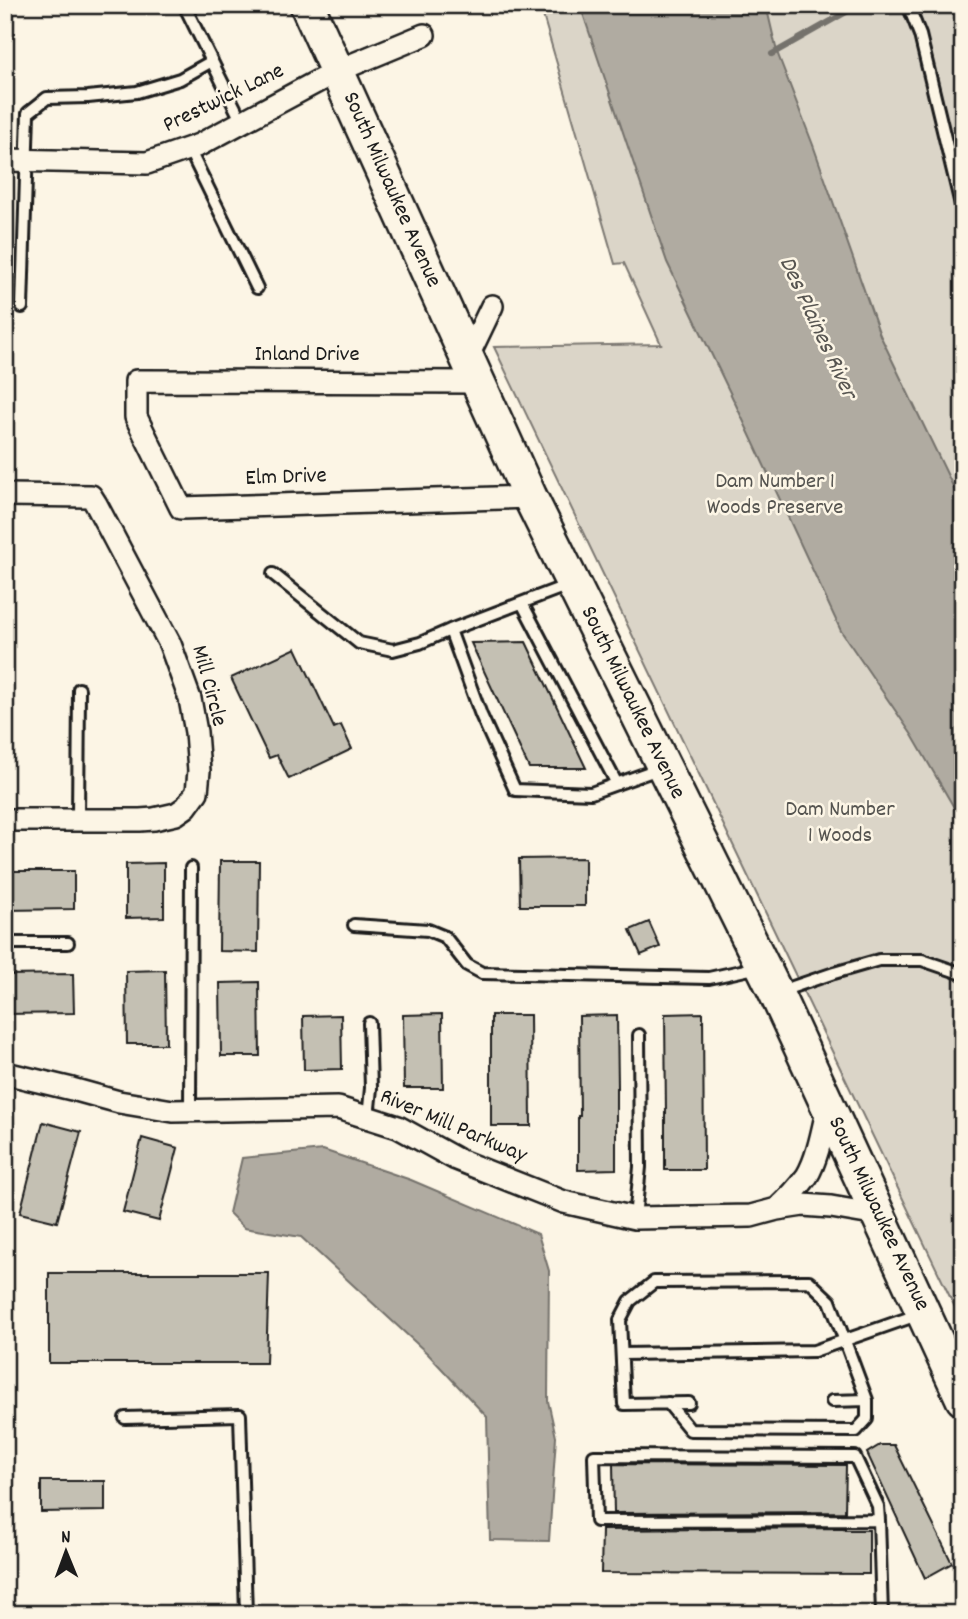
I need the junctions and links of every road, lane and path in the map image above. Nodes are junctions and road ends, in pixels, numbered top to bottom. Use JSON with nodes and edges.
{"nodes":[{"id":1,"x":184,"y":5,"type":"edge"},
{"id":2,"x":307,"y":5,"type":"edge"},
{"id":3,"x":908,"y":5,"type":"edge"},
{"id":4,"x":424,"y":35,"type":"dead end"},
{"id":5,"x":212,"y":61,"type":"junction"},
{"id":6,"x":337,"y":71,"type":"junction"},
{"id":7,"x":242,"y":122,"type":"junction"},
{"id":8,"x":189,"y":149,"type":"junction"},
{"id":9,"x":15,"y":160,"type":"edge"},
{"id":10,"x":963,"y":213,"type":"edge"},
{"id":11,"x":257,"y":288,"type":"dead end"},
{"id":12,"x":492,"y":306,"type":"dead end"},
{"id":13,"x":22,"y":307,"type":"dead end"},
{"id":14,"x":472,"y":370,"type":"junction"},
{"id":15,"x":136,"y":382,"type":"joint"},
{"id":16,"x":5,"y":495,"type":"edge"},
{"id":17,"x":530,"y":497,"type":"junction"},
{"id":18,"x":273,"y":574,"type":"dead end"},
{"id":19,"x":573,"y":583,"type":"junction"},
{"id":20,"x":522,"y":603,"type":"junction"},
{"id":21,"x":450,"y":630,"type":"junction"},
{"id":22,"x":79,"y":689,"type":"dead end"},
{"id":23,"x":663,"y":767,"type":"junction"},
{"id":24,"x":617,"y":784,"type":"junction"},
{"id":25,"x":78,"y":819,"type":"junction"},
{"id":26,"x":5,"y":820,"type":"edge"},
{"id":27,"x":191,"y":868,"type":"dead end"},
{"id":28,"x":354,"y":925,"type":"dead end"},
{"id":29,"x":5,"y":943,"type":"edge"},
{"id":30,"x":68,"y":943,"type":"dead end"},
{"id":31,"x":963,"y":974,"type":"edge"},
{"id":32,"x":769,"y":980,"type":"junction"},
{"id":33,"x":369,"y":1023,"type":"dead end"},
{"id":34,"x":639,"y":1035,"type":"dead end"},
{"id":35,"x":5,"y":1073,"type":"edge"},
{"id":36,"x":828,"y":1107,"type":"junction"},
{"id":37,"x":190,"y":1111,"type":"junction"},
{"id":38,"x":368,"y":1118,"type":"junction"},
{"id":39,"x":777,"y":1209,"type":"junction"},
{"id":40,"x":878,"y":1215,"type":"junction"},
{"id":41,"x":635,"y":1218,"type":"junction"},
{"id":42,"x":923,"y":1313,"type":"junction"},
{"id":43,"x":845,"y":1341,"type":"junction"},
{"id":44,"x":622,"y":1354,"type":"junction"},
{"id":45,"x":963,"y":1399,"type":"edge"},
{"id":46,"x":867,"y":1400,"type":"junction"},
{"id":47,"x":832,"y":1401,"type":"dead end"},
{"id":48,"x":668,"y":1403,"type":"junction"},
{"id":49,"x":689,"y":1403,"type":"dead end"},
{"id":50,"x":125,"y":1418,"type":"dead end"},
{"id":51,"x":879,"y":1520,"type":"junction"},
{"id":52,"x":246,"y":1614,"type":"edge"},
{"id":53,"x":882,"y":1614,"type":"edge"}],
"edges":[{"from":1,"to":5,"type":"lane"},
{"from":2,"to":6,"type":"main road","name":"South Milwaukee Avenue"},
{"from":3,"to":10,"type":"lane"},
{"from":4,"to":6,"type":"street","name":"Prestwick Lane"},
{"from":5,"to":7,"type":"lane"},
{"from":5,"to":9,"type":"lane"},
{"from":6,"to":7,"type":"street","name":"Prestwick Lane"},
{"from":6,"to":14,"type":"main road","name":"South Milwaukee Avenue"},
{"from":7,"to":8,"type":"street","name":"Prestwick Lane"},
{"from":8,"to":9,"type":"street","name":"Prestwick Lane"},
{"from":8,"to":11,"type":"lane"},
{"from":9,"to":13,"type":"lane"},
{"from":12,"to":14,"type":"street"},
{"from":14,"to":15,"type":"street","name":"Inland Drive"},
{"from":14,"to":17,"type":"main road","name":"South Milwaukee Avenue"},
{"from":15,"to":17,"type":"street","name":"Elm Drive"},
{"from":16,"to":25,"type":"street","name":"Mill Circle"},
{"from":17,"to":19,"type":"main road","name":"South Milwaukee Avenue"},
{"from":18,"to":21,"type":"lane"},
{"from":19,"to":20,"type":"lane"},
{"from":19,"to":23,"type":"main road","name":"South Milwaukee Avenue"},
{"from":20,"to":21,"type":"lane"},
{"from":20,"to":24,"type":"lane"},
{"from":21,"to":24,"type":"lane"},
{"from":22,"to":25,"type":"lane"},
{"from":23,"to":24,"type":"lane"},
{"from":23,"to":32,"type":"main road","name":"South Milwaukee Avenue"},
{"from":25,"to":26,"type":"street","name":"Mill Circle"},
{"from":27,"to":37,"type":"lane"},
{"from":28,"to":32,"type":"lane"},
{"from":29,"to":30,"type":"lane"},
{"from":31,"to":32,"type":"lane"},
{"from":32,"to":36,"type":"main road","name":"South Milwaukee Avenue"},
{"from":33,"to":38,"type":"lane"},
{"from":34,"to":41,"type":"lane"},
{"from":35,"to":37,"type":"street","name":"River Mill Parkway"},
{"from":36,"to":39,"type":"street"},
{"from":36,"to":40,"type":"main road","name":"South Milwaukee Avenue"},
{"from":37,"to":38,"type":"street","name":"River Mill Parkway"},
{"from":38,"to":41,"type":"street","name":"River Mill Parkway"},
{"from":39,"to":40,"type":"street","name":"River Mill Parkway"},
{"from":39,"to":41,"type":"street","name":"River Mill Parkway"},
{"from":40,"to":42,"type":"main road","name":"South Milwaukee Avenue"},
{"from":42,"to":43,"type":"lane"},
{"from":42,"to":45,"type":"main road","name":"South Milwaukee Avenue"},
{"from":43,"to":44,"type":"lane"},
{"from":43,"to":44,"type":"lane"},
{"from":43,"to":46,"type":"lane"},
{"from":44,"to":48,"type":"lane"},
{"from":46,"to":47,"type":"lane"},
{"from":46,"to":48,"type":"lane"},
{"from":48,"to":49,"type":"lane"},
{"from":50,"to":52,"type":"lane"},
{"from":51,"to":51,"type":"lane"},
{"from":51,"to":53,"type":"lane"}]}
